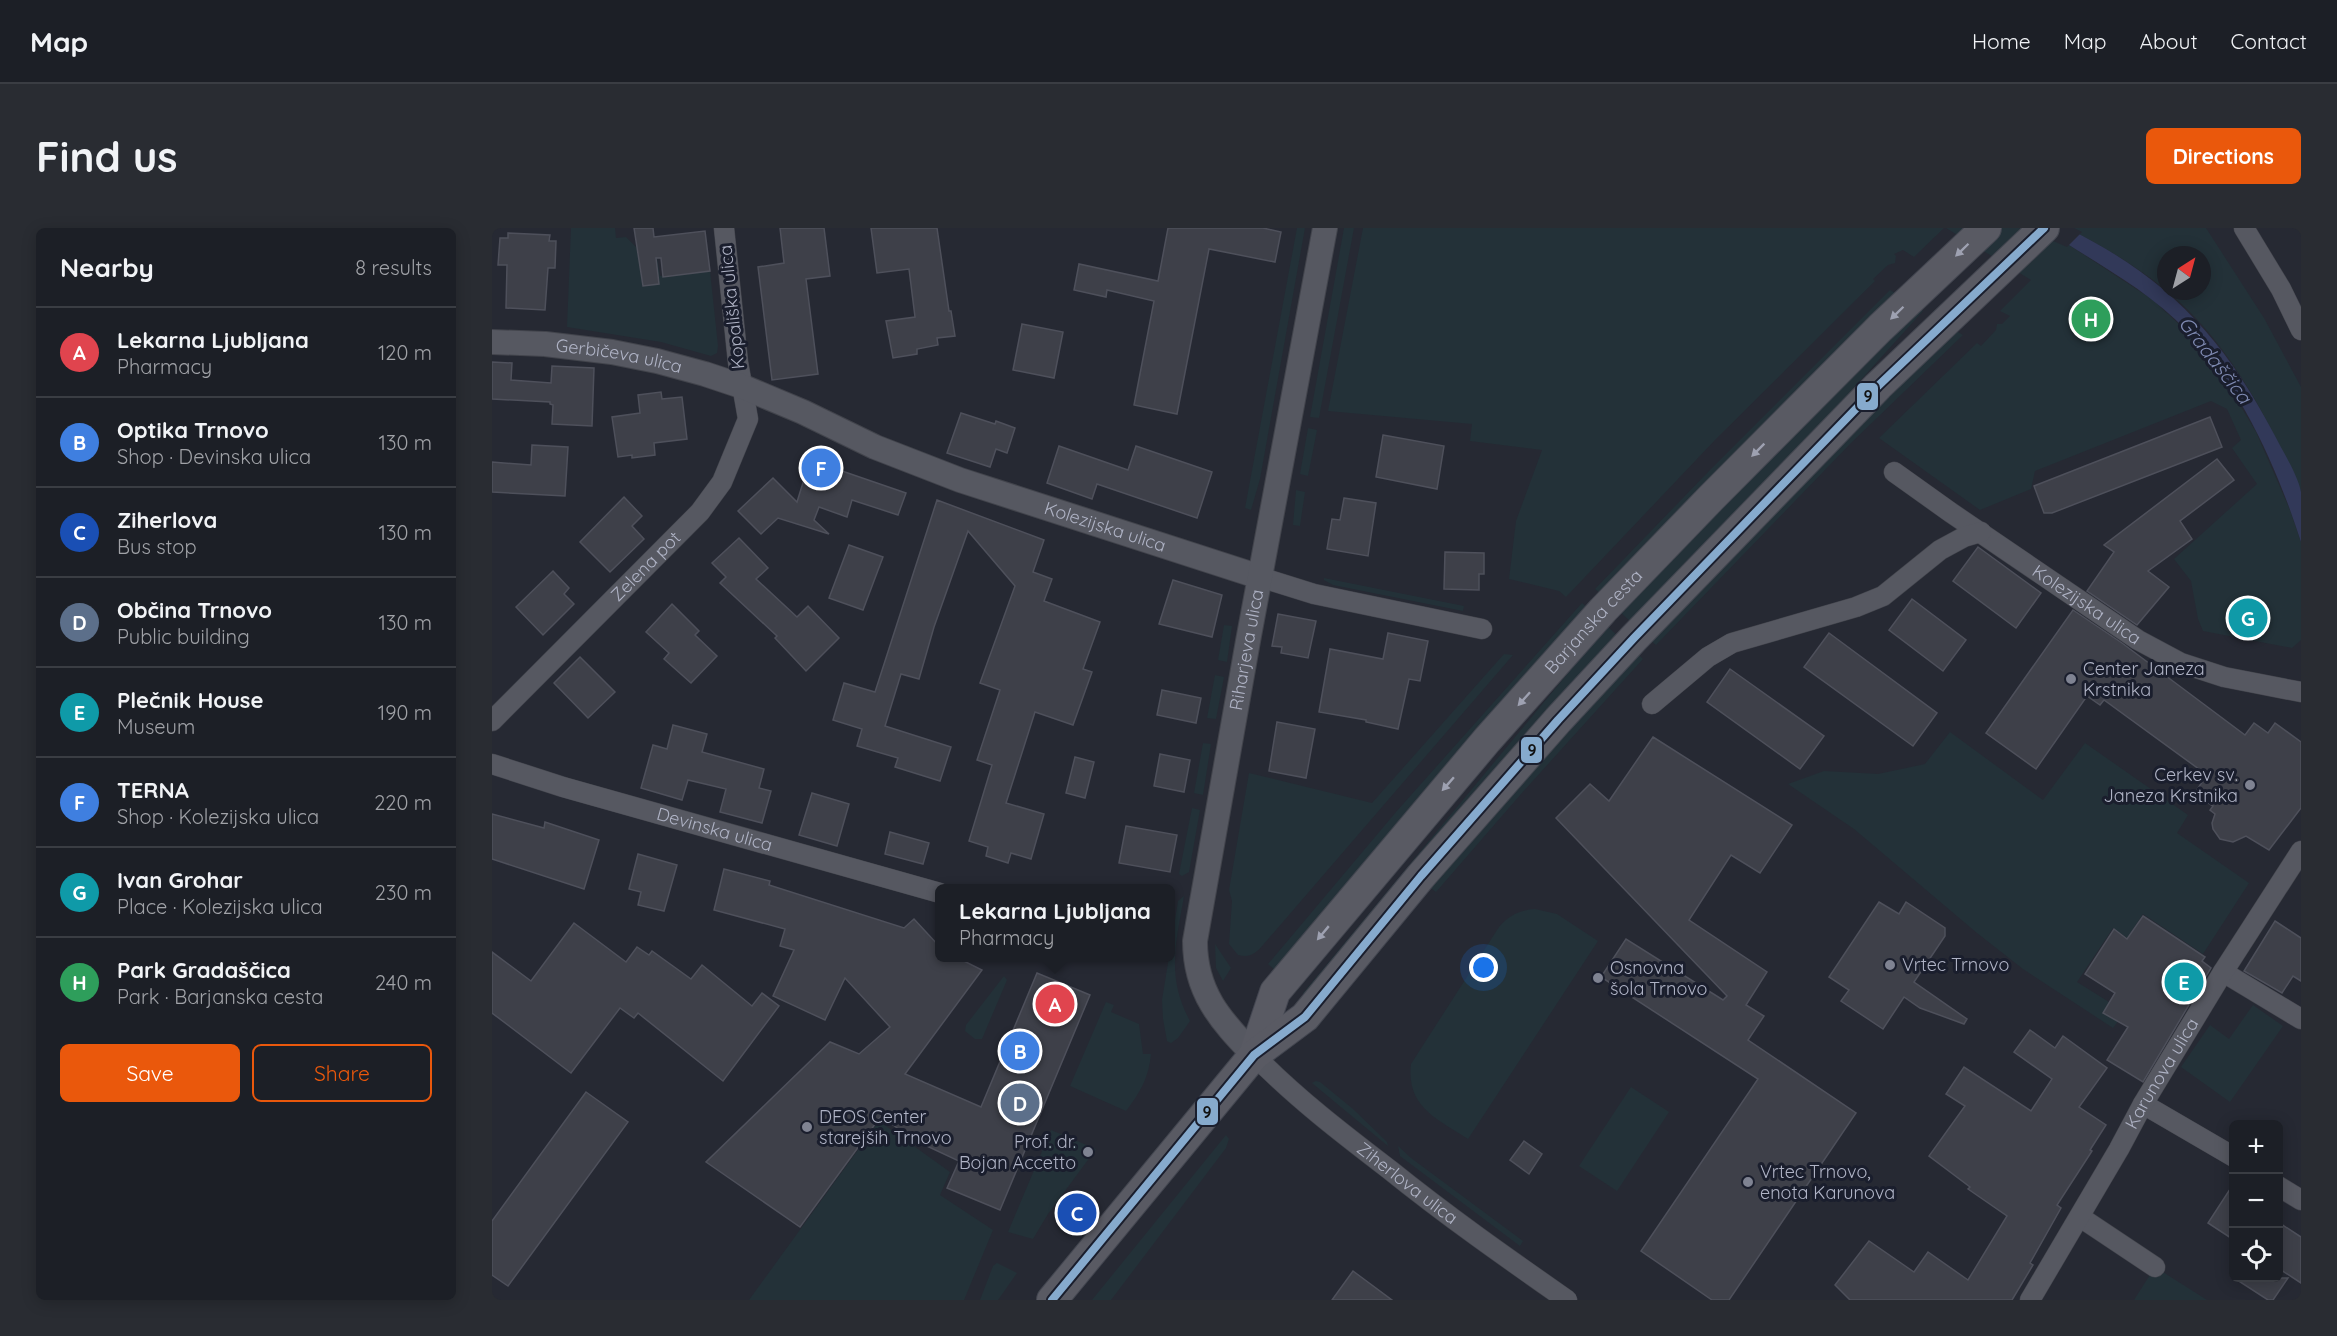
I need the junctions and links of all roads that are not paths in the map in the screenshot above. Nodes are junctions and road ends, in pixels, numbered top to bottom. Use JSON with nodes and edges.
{"nodes":[{"id":1,"x":724,"y":228,"type":"edge"},
{"id":2,"x":1325,"y":228,"type":"edge"},
{"id":3,"x":1986,"y":228,"type":"edge"},
{"id":4,"x":2044,"y":228,"type":"edge"},
{"id":5,"x":2244,"y":228,"type":"edge"},
{"id":6,"x":2301,"y":330,"type":"edge"},
{"id":7,"x":492,"y":342,"type":"edge"},
{"id":8,"x":741,"y":386,"type":"junction"},
{"id":9,"x":1894,"y":472,"type":"dead end"},
{"id":10,"x":1981,"y":532,"type":"junction"},
{"id":11,"x":1260,"y":577,"type":"junction"},
{"id":12,"x":1482,"y":629,"type":"dead end"},
{"id":13,"x":2301,"y":692,"type":"edge"},
{"id":14,"x":1652,"y":704,"type":"dead end"},
{"id":15,"x":492,"y":721,"type":"edge"},
{"id":16,"x":492,"y":764,"type":"edge"},
{"id":17,"x":2301,"y":851,"type":"edge"},
{"id":18,"x":935,"y":892,"type":"edge"},
{"id":19,"x":2223,"y":972,"type":"junction"},
{"id":20,"x":2301,"y":1019,"type":"edge"},
{"id":21,"x":1254,"y":1055,"type":"junction"},
{"id":22,"x":2143,"y":1104,"type":"junction"},
{"id":23,"x":2229,"y":1154,"type":"edge"},
{"id":24,"x":2283,"y":1189,"type":"edge"},
{"id":25,"x":2301,"y":1200,"type":"edge"},
{"id":26,"x":2080,"y":1217,"type":"junction"},
{"id":27,"x":2155,"y":1267,"type":"dead end"},
{"id":28,"x":1052,"y":1300,"type":"edge"},
{"id":29,"x":1567,"y":1300,"type":"edge"},
{"id":30,"x":2030,"y":1300,"type":"edge"}],
"edges":[{"from":1,"to":8,"type":"street","name":"Kopališka ulica"},
{"from":2,"to":11,"type":"street","name":"Riharjeva ulica"},
{"from":3,"to":21,"type":"main road","name":"Barjanska cesta","one_way":true},
{"from":4,"to":21,"type":"main road","name":"Barjanska cesta"},
{"from":5,"to":6,"type":"street"},
{"from":7,"to":8,"type":"street","name":"Gerbičeva ulica"},
{"from":8,"to":11,"type":"street","name":"Kolezijska ulica"},
{"from":8,"to":15,"type":"street","name":"Zelena pot"},
{"from":9,"to":10,"type":"street","name":"Kolezijska ulica"},
{"from":10,"to":13,"type":"street","name":"Kolezijska ulica"},
{"from":10,"to":14,"type":"street"},
{"from":11,"to":12,"type":"street","name":"Kolezijska ulica"},
{"from":11,"to":21,"type":"street","name":"Riharjeva ulica"},
{"from":16,"to":18,"type":"street","name":"Devinska ulica"},
{"from":17,"to":19,"type":"street","name":"Karunova ulica"},
{"from":19,"to":20,"type":"street"},
{"from":19,"to":22,"type":"street","name":"Karunova ulica"},
{"from":21,"to":28,"type":"main road","name":"Barjanska cesta"},
{"from":21,"to":29,"type":"street","name":"Ziherlova ulica"},
{"from":22,"to":23,"type":"street"},
{"from":22,"to":26,"type":"street","name":"Karunova ulica"},
{"from":24,"to":25,"type":"street"},
{"from":26,"to":27,"type":"street"},
{"from":26,"to":30,"type":"street","name":"Karunova ulica"}]}
